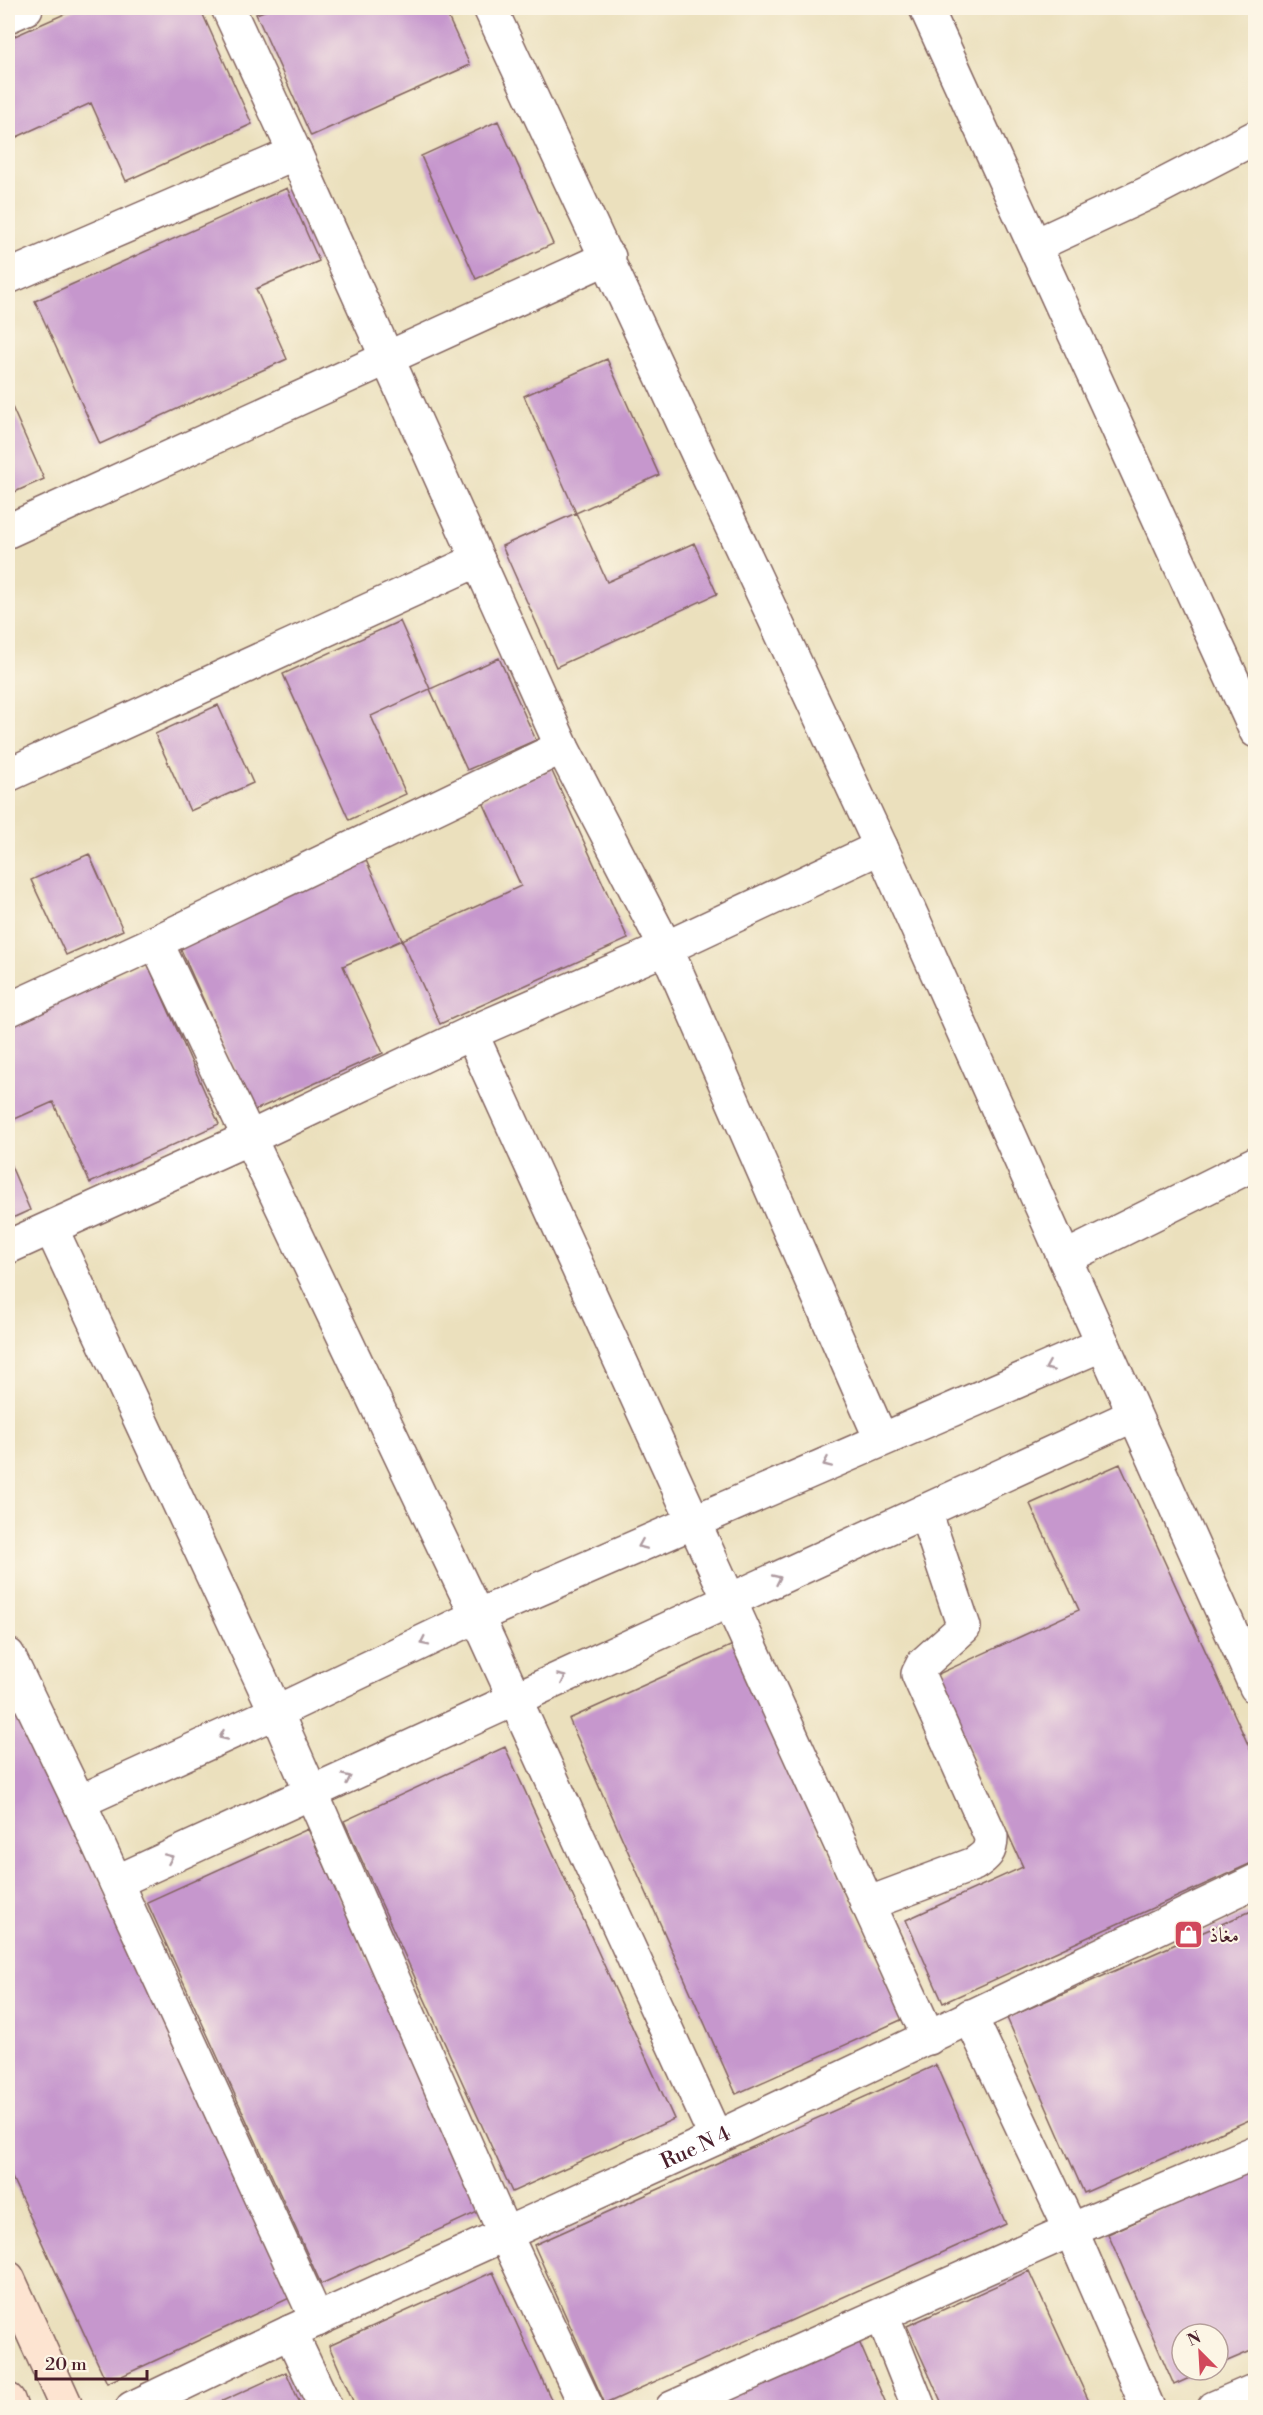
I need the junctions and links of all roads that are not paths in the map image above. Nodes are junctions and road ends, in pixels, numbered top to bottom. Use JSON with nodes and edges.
{"nodes":[{"id":1,"x":26,"y":8,"type":"edge"},
{"id":2,"x":228,"y":8,"type":"edge"},
{"id":3,"x":490,"y":8,"type":"edge"},
{"id":4,"x":926,"y":8,"type":"edge"},
{"id":5,"x":8,"y":16,"type":"edge"},
{"id":6,"x":1256,"y":137,"type":"edge"},
{"id":7,"x":295,"y":153,"type":"junction"},
{"id":8,"x":1036,"y":245,"type":"junction"},
{"id":9,"x":609,"y":257,"type":"junction"},
{"id":10,"x":8,"y":277,"type":"edge"},
{"id":11,"x":386,"y":358,"type":"junction"},
{"id":12,"x":8,"y":531,"type":"edge"},
{"id":13,"x":478,"y":560,"type":"junction"},
{"id":14,"x":1256,"y":731,"type":"edge"},
{"id":15,"x":562,"y":747,"type":"junction"},
{"id":16,"x":8,"y":775,"type":"edge"},
{"id":17,"x":881,"y":847,"type":"junction"},
{"id":18,"x":156,"y":942,"type":"junction"},
{"id":19,"x":666,"y":948,"type":"junction"},
{"id":20,"x":8,"y":1010,"type":"edge"},
{"id":21,"x":471,"y":1033,"type":"junction"},
{"id":22,"x":251,"y":1137,"type":"junction"},
{"id":23,"x":1256,"y":1163,"type":"edge"},
{"id":24,"x":51,"y":1228,"type":"junction"},
{"id":25,"x":8,"y":1247,"type":"edge"},
{"id":26,"x":1065,"y":1258,"type":"junction"},
{"id":27,"x":1103,"y":1344,"type":"junction"},
{"id":28,"x":1134,"y":1415,"type":"junction"},
{"id":29,"x":881,"y":1439,"type":"junction"},
{"id":30,"x":925,"y":1511,"type":"junction"},
{"id":31,"x":696,"y":1522,"type":"junction"},
{"id":32,"x":731,"y":1600,"type":"junction"},
{"id":33,"x":477,"y":1616,"type":"junction"},
{"id":34,"x":8,"y":1655,"type":"edge"},
{"id":35,"x":1256,"y":1687,"type":"edge"},
{"id":36,"x":515,"y":1699,"type":"junction"},
{"id":37,"x":276,"y":1712,"type":"junction"},
{"id":38,"x":313,"y":1793,"type":"junction"},
{"id":39,"x":79,"y":1802,"type":"junction"},
{"id":40,"x":1256,"y":1881,"type":"edge"},
{"id":41,"x":116,"y":1882,"type":"junction"},
{"id":42,"x":867,"y":1904,"type":"junction"},
{"id":43,"x":970,"y":2016,"type":"junction"},
{"id":44,"x":929,"y":2038,"type":"junction"},
{"id":45,"x":716,"y":2138,"type":"junction"},
{"id":46,"x":1256,"y":2152,"type":"edge"},
{"id":47,"x":1071,"y":2230,"type":"junction"},
{"id":48,"x":505,"y":2234,"type":"junction"},
{"id":49,"x":8,"y":2278,"type":"edge"},
{"id":50,"x":882,"y":2316,"type":"junction"},
{"id":51,"x":304,"y":2326,"type":"junction"},
{"id":52,"x":1256,"y":2390,"type":"edge"},
{"id":53,"x":8,"y":2400,"type":"edge"},
{"id":54,"x":11,"y":2408,"type":"edge"},
{"id":55,"x":67,"y":2408,"type":"edge"},
{"id":56,"x":132,"y":2408,"type":"edge"},
{"id":57,"x":326,"y":2408,"type":"edge"},
{"id":58,"x":587,"y":2408,"type":"edge"},
{"id":59,"x":672,"y":2408,"type":"edge"},
{"id":60,"x":919,"y":2408,"type":"edge"},
{"id":61,"x":1148,"y":2408,"type":"edge"},
{"id":62,"x":1214,"y":2408,"type":"edge"}],
"edges":[{"from":1,"to":5,"type":"street"},
{"from":2,"to":7,"type":"street"},
{"from":3,"to":9,"type":"street"},
{"from":4,"to":8,"type":"street"},
{"from":6,"to":8,"type":"street"},
{"from":7,"to":10,"type":"street"},
{"from":7,"to":11,"type":"street"},
{"from":8,"to":14,"type":"street"},
{"from":9,"to":11,"type":"street"},
{"from":9,"to":17,"type":"street"},
{"from":11,"to":12,"type":"street"},
{"from":11,"to":13,"type":"street"},
{"from":13,"to":15,"type":"street"},
{"from":13,"to":16,"type":"street"},
{"from":15,"to":18,"type":"street"},
{"from":15,"to":19,"type":"street"},
{"from":17,"to":19,"type":"street"},
{"from":17,"to":26,"type":"street"},
{"from":18,"to":20,"type":"street"},
{"from":18,"to":22,"type":"street"},
{"from":19,"to":21,"type":"street"},
{"from":19,"to":29,"type":"street"},
{"from":21,"to":22,"type":"street"},
{"from":21,"to":31,"type":"street"},
{"from":22,"to":24,"type":"street"},
{"from":22,"to":33,"type":"street"},
{"from":23,"to":26,"type":"street"},
{"from":24,"to":25,"type":"street"},
{"from":24,"to":37,"type":"street"},
{"from":26,"to":27,"type":"street"},
{"from":27,"to":28,"type":"street"},
{"from":27,"to":29,"type":"street","one_way":true},
{"from":28,"to":30,"type":"street"},
{"from":28,"to":35,"type":"street"},
{"from":29,"to":31,"type":"street","one_way":true},
{"from":32,"to":30,"type":"street","one_way":true},
{"from":30,"to":42,"type":"street"},
{"from":31,"to":32,"type":"street"},
{"from":31,"to":33,"type":"street","one_way":true},
{"from":36,"to":32,"type":"street","one_way":true},
{"from":32,"to":42,"type":"street"},
{"from":33,"to":36,"type":"street"},
{"from":33,"to":37,"type":"street","one_way":true},
{"from":34,"to":39,"type":"street"},
{"from":38,"to":36,"type":"street","one_way":true},
{"from":36,"to":45,"type":"street"},
{"from":37,"to":38,"type":"street"},
{"from":37,"to":39,"type":"street","one_way":true},
{"from":41,"to":38,"type":"street","one_way":true},
{"from":38,"to":48,"type":"street"},
{"from":39,"to":41,"type":"street"},
{"from":40,"to":43,"type":"street","name":"Rue N 4"},
{"from":41,"to":51,"type":"street"},
{"from":42,"to":44,"type":"street"},
{"from":43,"to":44,"type":"street","name":"Rue N 4"},
{"from":43,"to":47,"type":"street"},
{"from":44,"to":45,"type":"street","name":"Rue N 4"},
{"from":45,"to":48,"type":"street","name":"Rue N 4"},
{"from":46,"to":47,"type":"street"},
{"from":47,"to":50,"type":"street"},
{"from":47,"to":61,"type":"street"},
{"from":48,"to":51,"type":"street","name":"Rue N 4"},
{"from":48,"to":58,"type":"street"},
{"from":49,"to":55,"type":"street"},
{"from":50,"to":59,"type":"street"},
{"from":50,"to":60,"type":"street"},
{"from":51,"to":56,"type":"street","name":"Rue N 4"},
{"from":51,"to":57,"type":"street"},
{"from":52,"to":62,"type":"street"},
{"from":53,"to":54,"type":"street"}]}
